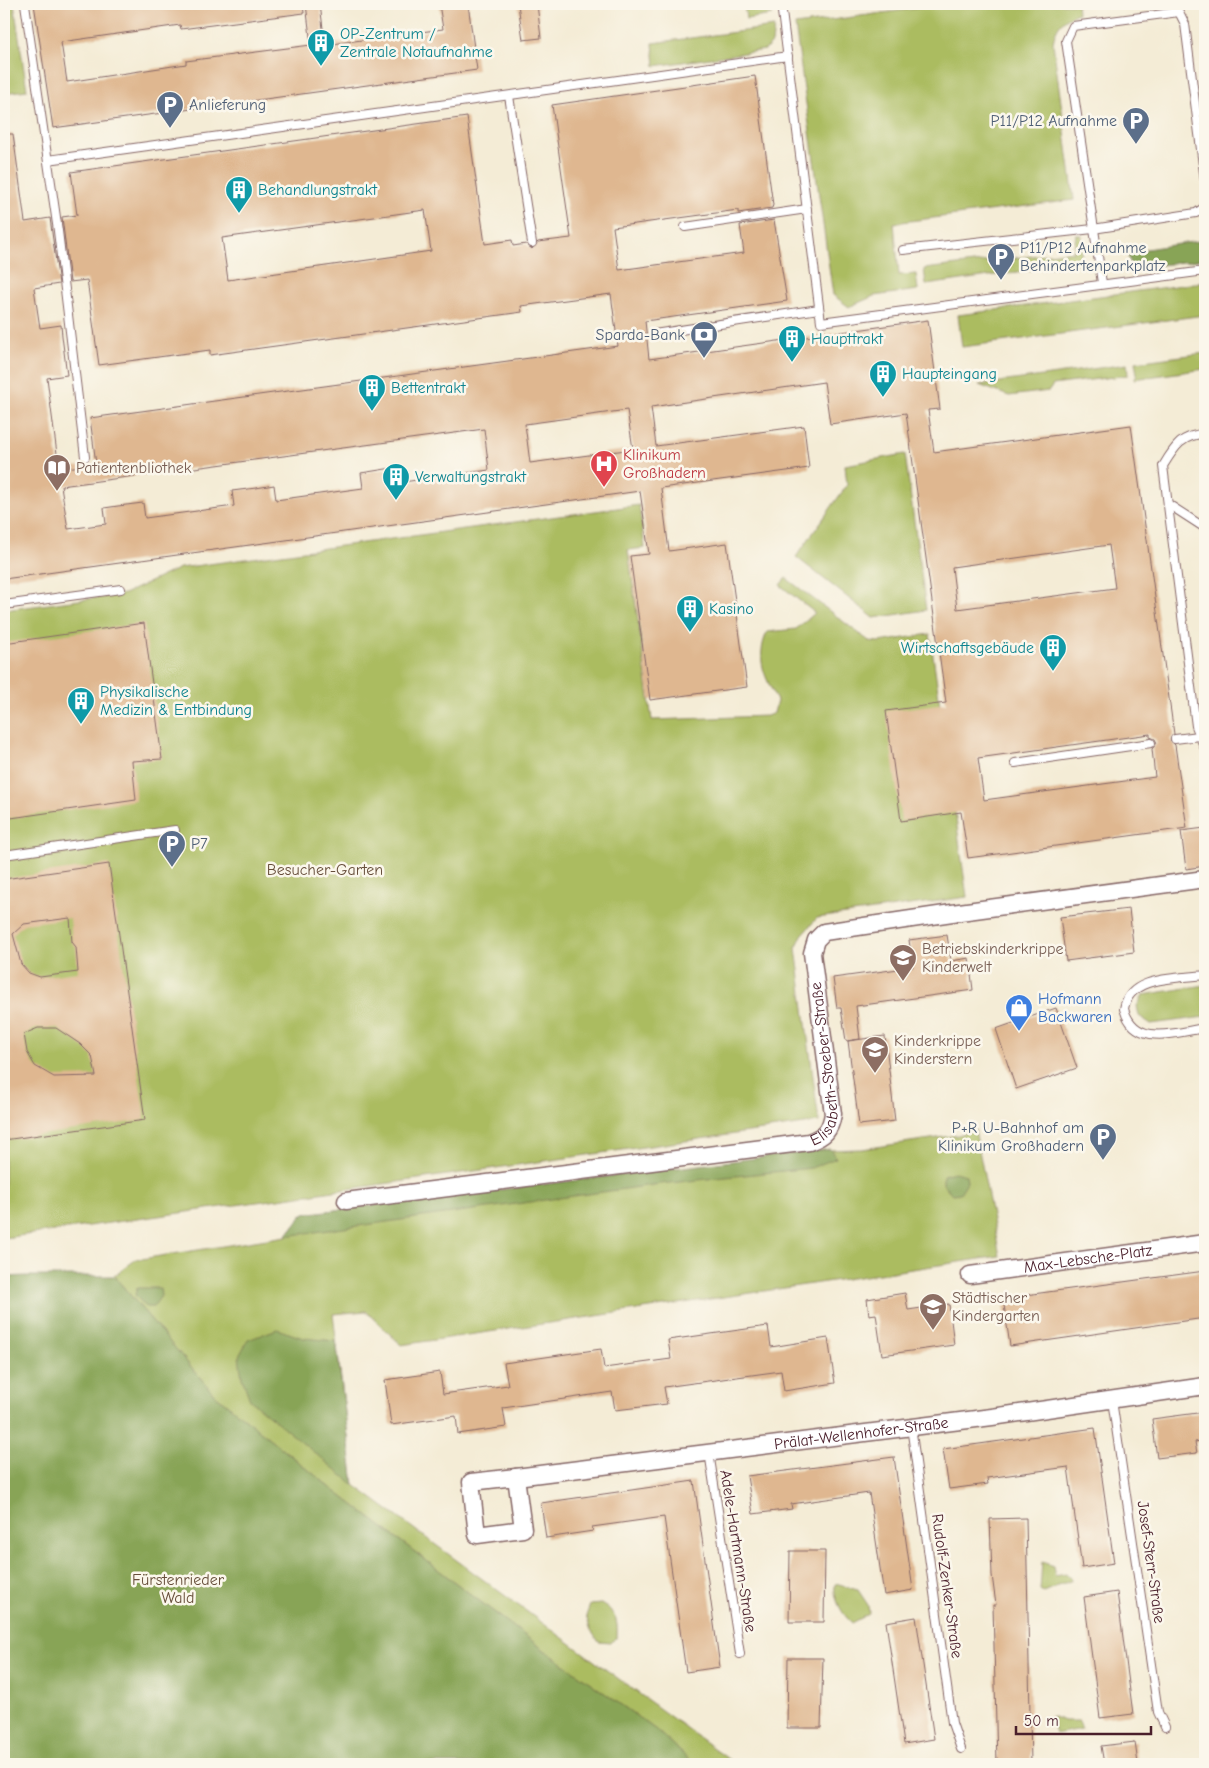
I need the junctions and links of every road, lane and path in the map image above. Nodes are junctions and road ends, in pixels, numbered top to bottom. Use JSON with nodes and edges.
{"nodes":[{"id":1,"x":25,"y":4,"type":"edge"},
{"id":2,"x":781,"y":4,"type":"edge"},
{"id":3,"x":788,"y":56,"type":"junction"},
{"id":4,"x":508,"y":96,"type":"junction"},
{"id":5,"x":48,"y":160,"type":"junction"},
{"id":6,"x":1205,"y":181,"type":"edge"},
{"id":7,"x":1205,"y":207,"type":"edge"},
{"id":8,"x":807,"y":209,"type":"junction"},
{"id":9,"x":685,"y":227,"type":"dead end"},
{"id":10,"x":1093,"y":229,"type":"junction"},
{"id":11,"x":532,"y":243,"type":"dead end"},
{"id":12,"x":903,"y":250,"type":"dead end"},
{"id":13,"x":1205,"y":271,"type":"edge"},
{"id":14,"x":1102,"y":283,"type":"junction"},
{"id":15,"x":819,"y":309,"type":"junction"},
{"id":16,"x":654,"y":334,"type":"dead end"},
{"id":17,"x":1205,"y":434,"type":"edge"},
{"id":18,"x":85,"y":457,"type":"dead end"},
{"id":19,"x":1168,"y":504,"type":"junction"},
{"id":20,"x":1205,"y":528,"type":"edge"},
{"id":21,"x":121,"y":588,"type":"dead end"},
{"id":22,"x":4,"y":605,"type":"edge"},
{"id":23,"x":1199,"y":736,"type":"junction"},
{"id":24,"x":1175,"y":739,"type":"dead end"},
{"id":25,"x":1151,"y":743,"type":"dead end"},
{"id":26,"x":1205,"y":749,"type":"edge"},
{"id":27,"x":1015,"y":763,"type":"dead end"},
{"id":28,"x":175,"y":830,"type":"dead end"},
{"id":29,"x":4,"y":855,"type":"edge"},
{"id":30,"x":1205,"y":880,"type":"edge"},
{"id":31,"x":1205,"y":976,"type":"edge"},
{"id":32,"x":1205,"y":1028,"type":"edge"},
{"id":33,"x":346,"y":1201,"type":"dead end"},
{"id":34,"x":1205,"y":1243,"type":"edge"},
{"id":35,"x":970,"y":1274,"type":"dead end"},
{"id":36,"x":1205,"y":1386,"type":"edge"},
{"id":37,"x":1112,"y":1400,"type":"junction"},
{"id":38,"x":911,"y":1426,"type":"junction"},
{"id":39,"x":710,"y":1452,"type":"junction"},
{"id":40,"x":516,"y":1477,"type":"dead end"},
{"id":41,"x":740,"y":1654,"type":"dead end"},
{"id":42,"x":1165,"y":1727,"type":"dead end"},
{"id":43,"x":961,"y":1749,"type":"dead end"}],
"edges":[{"from":1,"to":5,"type":"lane"},
{"from":2,"to":3,"type":"lane"},
{"from":3,"to":4,"type":"lane"},
{"from":3,"to":8,"type":"lane"},
{"from":4,"to":5,"type":"lane"},
{"from":4,"to":11,"type":"lane"},
{"from":5,"to":18,"type":"lane"},
{"from":6,"to":10,"type":"lane"},
{"from":7,"to":10,"type":"lane"},
{"from":8,"to":9,"type":"lane"},
{"from":8,"to":15,"type":"lane"},
{"from":10,"to":12,"type":"lane"},
{"from":10,"to":14,"type":"lane"},
{"from":13,"to":14,"type":"lane"},
{"from":14,"to":15,"type":"lane"},
{"from":15,"to":16,"type":"lane"},
{"from":17,"to":19,"type":"lane"},
{"from":19,"to":20,"type":"lane"},
{"from":19,"to":23,"type":"lane"},
{"from":21,"to":22,"type":"lane"},
{"from":23,"to":24,"type":"lane"},
{"from":23,"to":26,"type":"lane"},
{"from":25,"to":27,"type":"lane"},
{"from":28,"to":29,"type":"lane"},
{"from":30,"to":33,"type":"street","name":"Elisabeth-Stoeber-Straße"},
{"from":31,"to":32,"type":"lane"},
{"from":34,"to":35,"type":"street","name":"Max-Lebsche-Platz"},
{"from":36,"to":37,"type":"street","name":"Prälat-Wellenhofer-Straße"},
{"from":37,"to":38,"type":"street","name":"Prälat-Wellenhofer-Straße"},
{"from":37,"to":42,"type":"lane","name":"Josef-Sterr-Straße"},
{"from":38,"to":39,"type":"street","name":"Prälat-Wellenhofer-Straße"},
{"from":38,"to":43,"type":"lane","name":"Rudolf-Zenker-Straße"},
{"from":39,"to":40,"type":"street","name":"Prälat-Wellenhofer-Straße"},
{"from":39,"to":41,"type":"lane","name":"Adele-Hartmann-Straße"}]}
